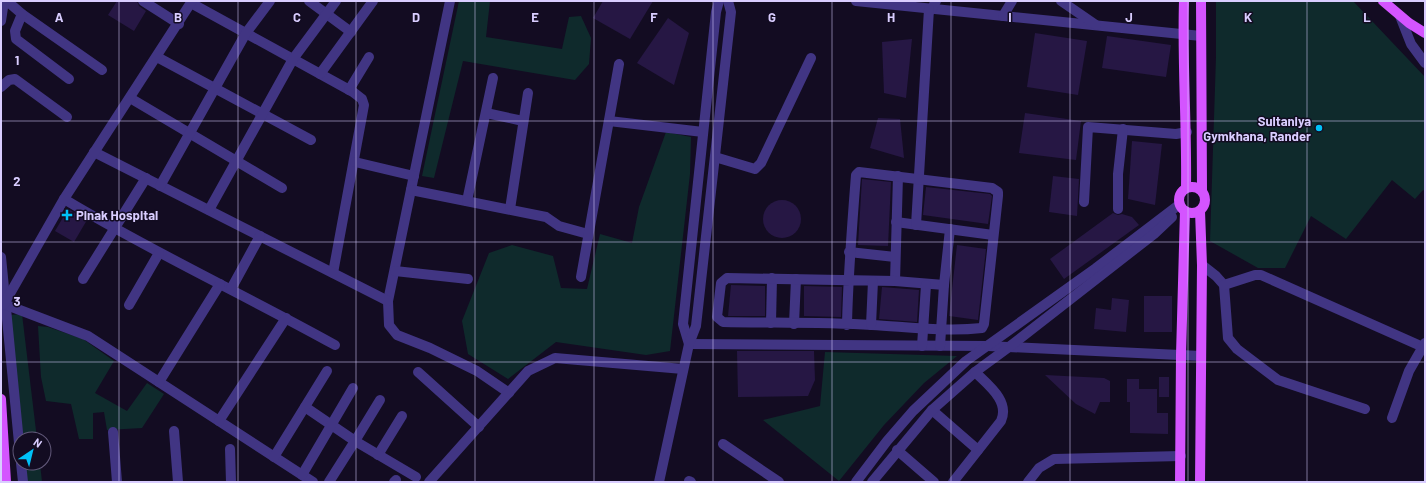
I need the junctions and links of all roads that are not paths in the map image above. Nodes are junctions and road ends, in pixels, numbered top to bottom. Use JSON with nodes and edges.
{"nodes":[{"id":1,"x":4,"y":1,"type":"edge"},
{"id":2,"x":7,"y":1,"type":"edge"},
{"id":3,"x":143,"y":1,"type":"edge"},
{"id":4,"x":270,"y":1,"type":"edge"},
{"id":5,"x":310,"y":1,"type":"edge"},
{"id":6,"x":336,"y":1,"type":"edge"},
{"id":7,"x":373,"y":1,"type":"edge"},
{"id":8,"x":450,"y":1,"type":"edge"},
{"id":9,"x":719,"y":1,"type":"edge"},
{"id":10,"x":728,"y":1,"type":"edge"},
{"id":11,"x":856,"y":1,"type":"edge"},
{"id":12,"x":1012,"y":1,"type":"edge"},
{"id":13,"x":1062,"y":1,"type":"edge"},
{"id":14,"x":1184,"y":1,"type":"edge"},
{"id":15,"x":1201,"y":1,"type":"edge"},
{"id":16,"x":1383,"y":1,"type":"edge"},
{"id":17,"x":192,"y":2,"type":"edge"},
{"id":18,"x":932,"y":7,"type":"edge"},
{"id":19,"x":22,"y":14,"type":"junction"},
{"id":20,"x":326,"y":14,"type":"junction"},
{"id":21,"x":1003,"y":16,"type":"junction"},
{"id":22,"x":1400,"y":16,"type":"junction"},
{"id":23,"x":1,"y":21,"type":"edge"},
{"id":24,"x":179,"y":24,"type":"junction"},
{"id":25,"x":1097,"y":26,"type":"junction"},
{"id":26,"x":351,"y":32,"type":"junction"},
{"id":27,"x":246,"y":33,"type":"junction"},
{"id":28,"x":1425,"y":33,"type":"edge"},
{"id":29,"x":1183,"y":35,"type":"junction"},
{"id":30,"x":1201,"y":36,"type":"junction"},
{"id":31,"x":157,"y":57,"type":"junction"},
{"id":32,"x":369,"y":57,"type":"dead end"},
{"id":33,"x":811,"y":58,"type":"dead end"},
{"id":34,"x":293,"y":59,"type":"junction"},
{"id":35,"x":1425,"y":63,"type":"edge"},
{"id":36,"x":619,"y":64,"type":"dead end"},
{"id":37,"x":102,"y":70,"type":"dead end"},
{"id":38,"x":320,"y":74,"type":"junction"},
{"id":39,"x":493,"y":78,"type":"dead end"},
{"id":40,"x":69,"y":79,"type":"dead end"},
{"id":41,"x":1,"y":87,"type":"edge"},
{"id":42,"x":216,"y":88,"type":"junction"},
{"id":43,"x":349,"y":90,"type":"junction"},
{"id":44,"x":528,"y":93,"type":"dead end"},
{"id":45,"x":130,"y":98,"type":"junction"},
{"id":46,"x":486,"y":113,"type":"junction"},
{"id":47,"x":264,"y":114,"type":"junction"},
{"id":48,"x":66,"y":116,"type":"dead end"},
{"id":49,"x":524,"y":121,"type":"junction"},
{"id":50,"x":608,"y":121,"type":"junction"},
{"id":51,"x":1122,"y":129,"type":"junction"},
{"id":52,"x":703,"y":132,"type":"junction"},
{"id":53,"x":1187,"y":132,"type":"junction"},
{"id":54,"x":190,"y":134,"type":"junction"},
{"id":55,"x":311,"y":140,"type":"dead end"},
{"id":56,"x":94,"y":152,"type":"junction"},
{"id":57,"x":715,"y":157,"type":"junction"},
{"id":58,"x":236,"y":161,"type":"junction"},
{"id":59,"x":355,"y":162,"type":"junction"},
{"id":60,"x":414,"y":176,"type":"junction"},
{"id":61,"x":898,"y":176,"type":"junction"},
{"id":62,"x":146,"y":178,"type":"junction"},
{"id":63,"x":920,"y":179,"type":"junction"},
{"id":64,"x":160,"y":186,"type":"junction"},
{"id":65,"x":282,"y":188,"type":"dead end"},
{"id":66,"x":1186,"y":188,"type":"junction"},
{"id":67,"x":411,"y":190,"type":"junction"},
{"id":68,"x":1202,"y":191,"type":"junction"},
{"id":69,"x":64,"y":199,"type":"junction"},
{"id":70,"x":467,"y":200,"type":"junction"},
{"id":71,"x":1084,"y":202,"type":"dead end"},
{"id":72,"x":1182,"y":208,"type":"junction"},
{"id":73,"x":510,"y":209,"type":"junction"},
{"id":74,"x":1118,"y":209,"type":"dead end"},
{"id":75,"x":209,"y":210,"type":"junction"},
{"id":76,"x":1200,"y":210,"type":"junction"},
{"id":77,"x":896,"y":222,"type":"junction"},
{"id":78,"x":916,"y":225,"type":"junction"},
{"id":79,"x":113,"y":228,"type":"junction"},
{"id":80,"x":950,"y":229,"type":"junction"},
{"id":81,"x":588,"y":234,"type":"junction"},
{"id":82,"x":993,"y":235,"type":"junction"},
{"id":83,"x":260,"y":236,"type":"junction"},
{"id":84,"x":849,"y":252,"type":"junction"},
{"id":85,"x":160,"y":253,"type":"junction"},
{"id":86,"x":1,"y":257,"type":"edge"},
{"id":87,"x":894,"y":257,"type":"junction"},
{"id":88,"x":1202,"y":265,"type":"junction"},
{"id":89,"x":395,"y":271,"type":"junction"},
{"id":90,"x":333,"y":273,"type":"junction"},
{"id":91,"x":82,"y":278,"type":"dead end"},
{"id":92,"x":581,"y":278,"type":"dead end"},
{"id":93,"x":772,"y":278,"type":"junction"},
{"id":94,"x":468,"y":279,"type":"dead end"},
{"id":95,"x":796,"y":279,"type":"junction"},
{"id":96,"x":848,"y":280,"type":"junction"},
{"id":97,"x":873,"y":281,"type":"junction"},
{"id":98,"x":895,"y":281,"type":"junction"},
{"id":99,"x":220,"y":284,"type":"junction"},
{"id":100,"x":926,"y":285,"type":"junction"},
{"id":101,"x":944,"y":285,"type":"junction"},
{"id":102,"x":1224,"y":285,"type":"junction"},
{"id":103,"x":231,"y":290,"type":"junction"},
{"id":104,"x":388,"y":301,"type":"junction"},
{"id":105,"x":129,"y":304,"type":"dead end"},
{"id":106,"x":3,"y":305,"type":"edge"},
{"id":107,"x":286,"y":318,"type":"junction"},
{"id":108,"x":771,"y":323,"type":"junction"},
{"id":109,"x":794,"y":324,"type":"junction"},
{"id":110,"x":847,"y":325,"type":"junction"},
{"id":111,"x":871,"y":325,"type":"junction"},
{"id":112,"x":924,"y":329,"type":"junction"},
{"id":113,"x":941,"y":329,"type":"junction"},
{"id":114,"x":689,"y":344,"type":"junction"},
{"id":115,"x":335,"y":345,"type":"dead end"},
{"id":116,"x":1424,"y":345,"type":"edge"},
{"id":117,"x":922,"y":346,"type":"junction"},
{"id":118,"x":940,"y":346,"type":"junction"},
{"id":119,"x":988,"y":346,"type":"junction"},
{"id":120,"x":1009,"y":347,"type":"junction"},
{"id":121,"x":1181,"y":355,"type":"junction"},
{"id":122,"x":1201,"y":356,"type":"junction"},
{"id":123,"x":683,"y":369,"type":"junction"},
{"id":124,"x":327,"y":371,"type":"dead end"},
{"id":125,"x":418,"y":372,"type":"dead end"},
{"id":126,"x":975,"y":372,"type":"junction"},
{"id":127,"x":159,"y":382,"type":"junction"},
{"id":128,"x":353,"y":388,"type":"dead end"},
{"id":129,"x":508,"y":393,"type":"junction"},
{"id":130,"x":380,"y":400,"type":"dead end"},
{"id":131,"x":1,"y":405,"type":"edge"},
{"id":132,"x":15,"y":406,"type":"junction"},
{"id":133,"x":305,"y":407,"type":"junction"},
{"id":134,"x":1364,"y":409,"type":"dead end"},
{"id":135,"x":932,"y":410,"type":"junction"},
{"id":136,"x":402,"y":416,"type":"dead end"},
{"id":137,"x":1392,"y":418,"type":"dead end"},
{"id":138,"x":219,"y":421,"type":"junction"},
{"id":139,"x":331,"y":426,"type":"junction"},
{"id":140,"x":479,"y":427,"type":"junction"},
{"id":141,"x":18,"y":431,"type":"edge"},
{"id":142,"x":174,"y":431,"type":"dead end"},
{"id":143,"x":113,"y":432,"type":"dead end"},
{"id":144,"x":354,"y":441,"type":"junction"},
{"id":145,"x":723,"y":444,"type":"dead end"},
{"id":146,"x":230,"y":449,"type":"dead end"},
{"id":147,"x":897,"y":450,"type":"junction"},
{"id":148,"x":978,"y":450,"type":"junction"},
{"id":149,"x":378,"y":455,"type":"junction"},
{"id":150,"x":1180,"y":456,"type":"junction"},
{"id":151,"x":274,"y":457,"type":"junction"},
{"id":152,"x":22,"y":471,"type":"edge"},
{"id":153,"x":302,"y":475,"type":"junction"},
{"id":154,"x":416,"y":477,"type":"dead end"},
{"id":155,"x":6,"y":482,"type":"edge"},
{"id":156,"x":23,"y":482,"type":"edge"},
{"id":157,"x":117,"y":482,"type":"edge"},
{"id":158,"x":178,"y":482,"type":"edge"},
{"id":159,"x":230,"y":482,"type":"edge"},
{"id":160,"x":313,"y":482,"type":"edge"},
{"id":161,"x":329,"y":482,"type":"edge"},
{"id":162,"x":429,"y":482,"type":"edge"},
{"id":163,"x":659,"y":482,"type":"edge"},
{"id":164,"x":778,"y":482,"type":"edge"},
{"id":165,"x":856,"y":482,"type":"edge"},
{"id":166,"x":872,"y":482,"type":"edge"},
{"id":167,"x":934,"y":482,"type":"edge"},
{"id":168,"x":953,"y":482,"type":"edge"},
{"id":169,"x":1028,"y":482,"type":"edge"},
{"id":170,"x":1180,"y":482,"type":"edge"},
{"id":171,"x":1200,"y":482,"type":"edge"}],
"edges":[{"from":1,"to":23,"type":"street"},
{"from":2,"to":19,"type":"street"},
{"from":3,"to":24,"type":"street"},
{"from":4,"to":27,"type":"street"},
{"from":5,"to":20,"type":"street"},
{"from":6,"to":20,"type":"street"},
{"from":7,"to":26,"type":"street"},
{"from":8,"to":60,"type":"street"},
{"from":9,"to":52,"type":"street"},
{"from":10,"to":57,"type":"street"},
{"from":11,"to":18,"type":"street"},
{"from":12,"to":21,"type":"street"},
{"from":13,"to":25,"type":"street"},
{"from":14,"to":29,"type":"main road"},
{"from":15,"to":30,"type":"main road"},
{"from":16,"to":22,"type":"main road"},
{"from":17,"to":24,"type":"street"},
{"from":17,"to":27,"type":"street"},
{"from":18,"to":21,"type":"street"},
{"from":18,"to":63,"type":"street"},
{"from":19,"to":37,"type":"street"},
{"from":19,"to":40,"type":"street"},
{"from":20,"to":26,"type":"street"},
{"from":20,"to":34,"type":"street"},
{"from":21,"to":25,"type":"street"},
{"from":22,"to":28,"type":"main road"},
{"from":22,"to":35,"type":"street"},
{"from":24,"to":31,"type":"street"},
{"from":25,"to":29,"type":"street"},
{"from":26,"to":38,"type":"street"},
{"from":27,"to":34,"type":"street"},
{"from":27,"to":42,"type":"street"},
{"from":29,"to":30,"type":"street"},
{"from":29,"to":53,"type":"main road"},
{"from":30,"to":68,"type":"main road"},
{"from":31,"to":42,"type":"street"},
{"from":31,"to":45,"type":"street"},
{"from":32,"to":43,"type":"street"},
{"from":33,"to":57,"type":"street"},
{"from":34,"to":38,"type":"street"},
{"from":34,"to":47,"type":"street"},
{"from":36,"to":50,"type":"street"},
{"from":38,"to":43,"type":"street"},
{"from":39,"to":46,"type":"street"},
{"from":41,"to":48,"type":"street"},
{"from":42,"to":47,"type":"street"},
{"from":42,"to":54,"type":"street"},
{"from":43,"to":59,"type":"street"},
{"from":44,"to":49,"type":"street"},
{"from":45,"to":54,"type":"street"},
{"from":45,"to":56,"type":"street"},
{"from":46,"to":49,"type":"street"},
{"from":46,"to":70,"type":"street"},
{"from":47,"to":55,"type":"street"},
{"from":47,"to":58,"type":"street"},
{"from":49,"to":73,"type":"street"},
{"from":50,"to":52,"type":"street"},
{"from":50,"to":81,"type":"street"},
{"from":51,"to":53,"type":"street"},
{"from":51,"to":71,"type":"street"},
{"from":51,"to":74,"type":"street"},
{"from":52,"to":114,"type":"street"},
{"from":53,"to":66,"type":"main road"},
{"from":54,"to":58,"type":"street"},
{"from":54,"to":64,"type":"street"},
{"from":56,"to":62,"type":"street"},
{"from":56,"to":69,"type":"street"},
{"from":57,"to":114,"type":"street"},
{"from":58,"to":65,"type":"street"},
{"from":58,"to":75,"type":"street"},
{"from":59,"to":60,"type":"street"},
{"from":59,"to":90,"type":"street"},
{"from":60,"to":67,"type":"street"},
{"from":61,"to":63,"type":"street"},
{"from":61,"to":77,"type":"street"},
{"from":61,"to":84,"type":"street"},
{"from":62,"to":64,"type":"street"},
{"from":62,"to":79,"type":"street"},
{"from":63,"to":78,"type":"street"},
{"from":63,"to":82,"type":"street"},
{"from":64,"to":75,"type":"street"},
{"from":66,"to":68,"type":"main road"},
{"from":66,"to":72,"type":"main road"},
{"from":67,"to":70,"type":"street"},
{"from":67,"to":89,"type":"street"},
{"from":68,"to":76,"type":"main road"},
{"from":69,"to":79,"type":"street"},
{"from":69,"to":106,"type":"street"},
{"from":70,"to":73,"type":"street"},
{"from":72,"to":76,"type":"main road"},
{"from":72,"to":119,"type":"street"},
{"from":72,"to":120,"type":"street"},
{"from":72,"to":121,"type":"main road"},
{"from":73,"to":81,"type":"street"},
{"from":75,"to":83,"type":"street"},
{"from":76,"to":88,"type":"main road"},
{"from":77,"to":78,"type":"street"},
{"from":77,"to":87,"type":"street"},
{"from":78,"to":80,"type":"street"},
{"from":79,"to":85,"type":"street"},
{"from":79,"to":91,"type":"street"},
{"from":80,"to":82,"type":"street"},
{"from":80,"to":101,"type":"street"},
{"from":81,"to":92,"type":"street"},
{"from":82,"to":113,"type":"street"},
{"from":83,"to":90,"type":"street"},
{"from":83,"to":103,"type":"street"},
{"from":84,"to":87,"type":"street"},
{"from":84,"to":96,"type":"street"},
{"from":85,"to":99,"type":"street"},
{"from":85,"to":105,"type":"street"},
{"from":86,"to":106,"type":"street"},
{"from":87,"to":98,"type":"street"},
{"from":88,"to":102,"type":"street"},
{"from":88,"to":122,"type":"main road"},
{"from":89,"to":94,"type":"street"},
{"from":89,"to":104,"type":"street"},
{"from":90,"to":104,"type":"street"},
{"from":93,"to":95,"type":"street"},
{"from":93,"to":108,"type":"street"},
{"from":93,"to":108,"type":"street"},
{"from":95,"to":96,"type":"street"},
{"from":95,"to":109,"type":"street"},
{"from":96,"to":97,"type":"street"},
{"from":96,"to":110,"type":"street"},
{"from":97,"to":98,"type":"street"},
{"from":97,"to":111,"type":"street"},
{"from":98,"to":100,"type":"street"},
{"from":99,"to":103,"type":"street"},
{"from":99,"to":127,"type":"street"},
{"from":100,"to":101,"type":"street"},
{"from":100,"to":112,"type":"street"},
{"from":101,"to":113,"type":"street"},
{"from":102,"to":116,"type":"street"},
{"from":102,"to":134,"type":"street"},
{"from":103,"to":107,"type":"street"},
{"from":104,"to":129,"type":"street"},
{"from":106,"to":127,"type":"street"},
{"from":106,"to":132,"type":"street"},
{"from":107,"to":115,"type":"street"},
{"from":107,"to":138,"type":"street"},
{"from":108,"to":109,"type":"street"},
{"from":109,"to":110,"type":"street"},
{"from":110,"to":111,"type":"street"},
{"from":111,"to":112,"type":"street"},
{"from":112,"to":113,"type":"street"},
{"from":112,"to":117,"type":"street"},
{"from":113,"to":118,"type":"street"},
{"from":114,"to":117,"type":"street"},
{"from":114,"to":123,"type":"street"},
{"from":116,"to":137,"type":"street"},
{"from":117,"to":118,"type":"street"},
{"from":118,"to":119,"type":"street"},
{"from":119,"to":120,"type":"street"},
{"from":119,"to":165,"type":"street"},
{"from":120,"to":121,"type":"street"},
{"from":120,"to":126,"type":"street"},
{"from":121,"to":122,"type":"street"},
{"from":121,"to":150,"type":"main road"},
{"from":122,"to":171,"type":"main road"},
{"from":123,"to":129,"type":"street"},
{"from":123,"to":163,"type":"street"},
{"from":124,"to":133,"type":"street"},
{"from":125,"to":140,"type":"street"},
{"from":126,"to":135,"type":"street"},
{"from":126,"to":148,"type":"street"},
{"from":127,"to":138,"type":"street"},
{"from":128,"to":139,"type":"street"},
{"from":129,"to":140,"type":"street"},
{"from":130,"to":144,"type":"street"},
{"from":131,"to":132,"type":"street"},
{"from":131,"to":155,"type":"main road"},
{"from":132,"to":141,"type":"street"},
{"from":133,"to":139,"type":"street"},
{"from":133,"to":151,"type":"street"},
{"from":135,"to":147,"type":"street"},
{"from":135,"to":148,"type":"street"},
{"from":136,"to":149,"type":"street"},
{"from":138,"to":151,"type":"street"},
{"from":139,"to":144,"type":"street"},
{"from":139,"to":153,"type":"street"},
{"from":140,"to":162,"type":"street"},
{"from":142,"to":158,"type":"street"},
{"from":143,"to":157,"type":"street"},
{"from":144,"to":149,"type":"street"},
{"from":144,"to":161,"type":"street"},
{"from":145,"to":164,"type":"street"},
{"from":146,"to":159,"type":"street"},
{"from":147,"to":166,"type":"street"},
{"from":147,"to":167,"type":"street"},
{"from":148,"to":168,"type":"street"},
{"from":149,"to":154,"type":"street"},
{"from":150,"to":169,"type":"street"},
{"from":150,"to":170,"type":"main road"},
{"from":151,"to":153,"type":"street"},
{"from":152,"to":156,"type":"street"},
{"from":153,"to":160,"type":"street"}]}
